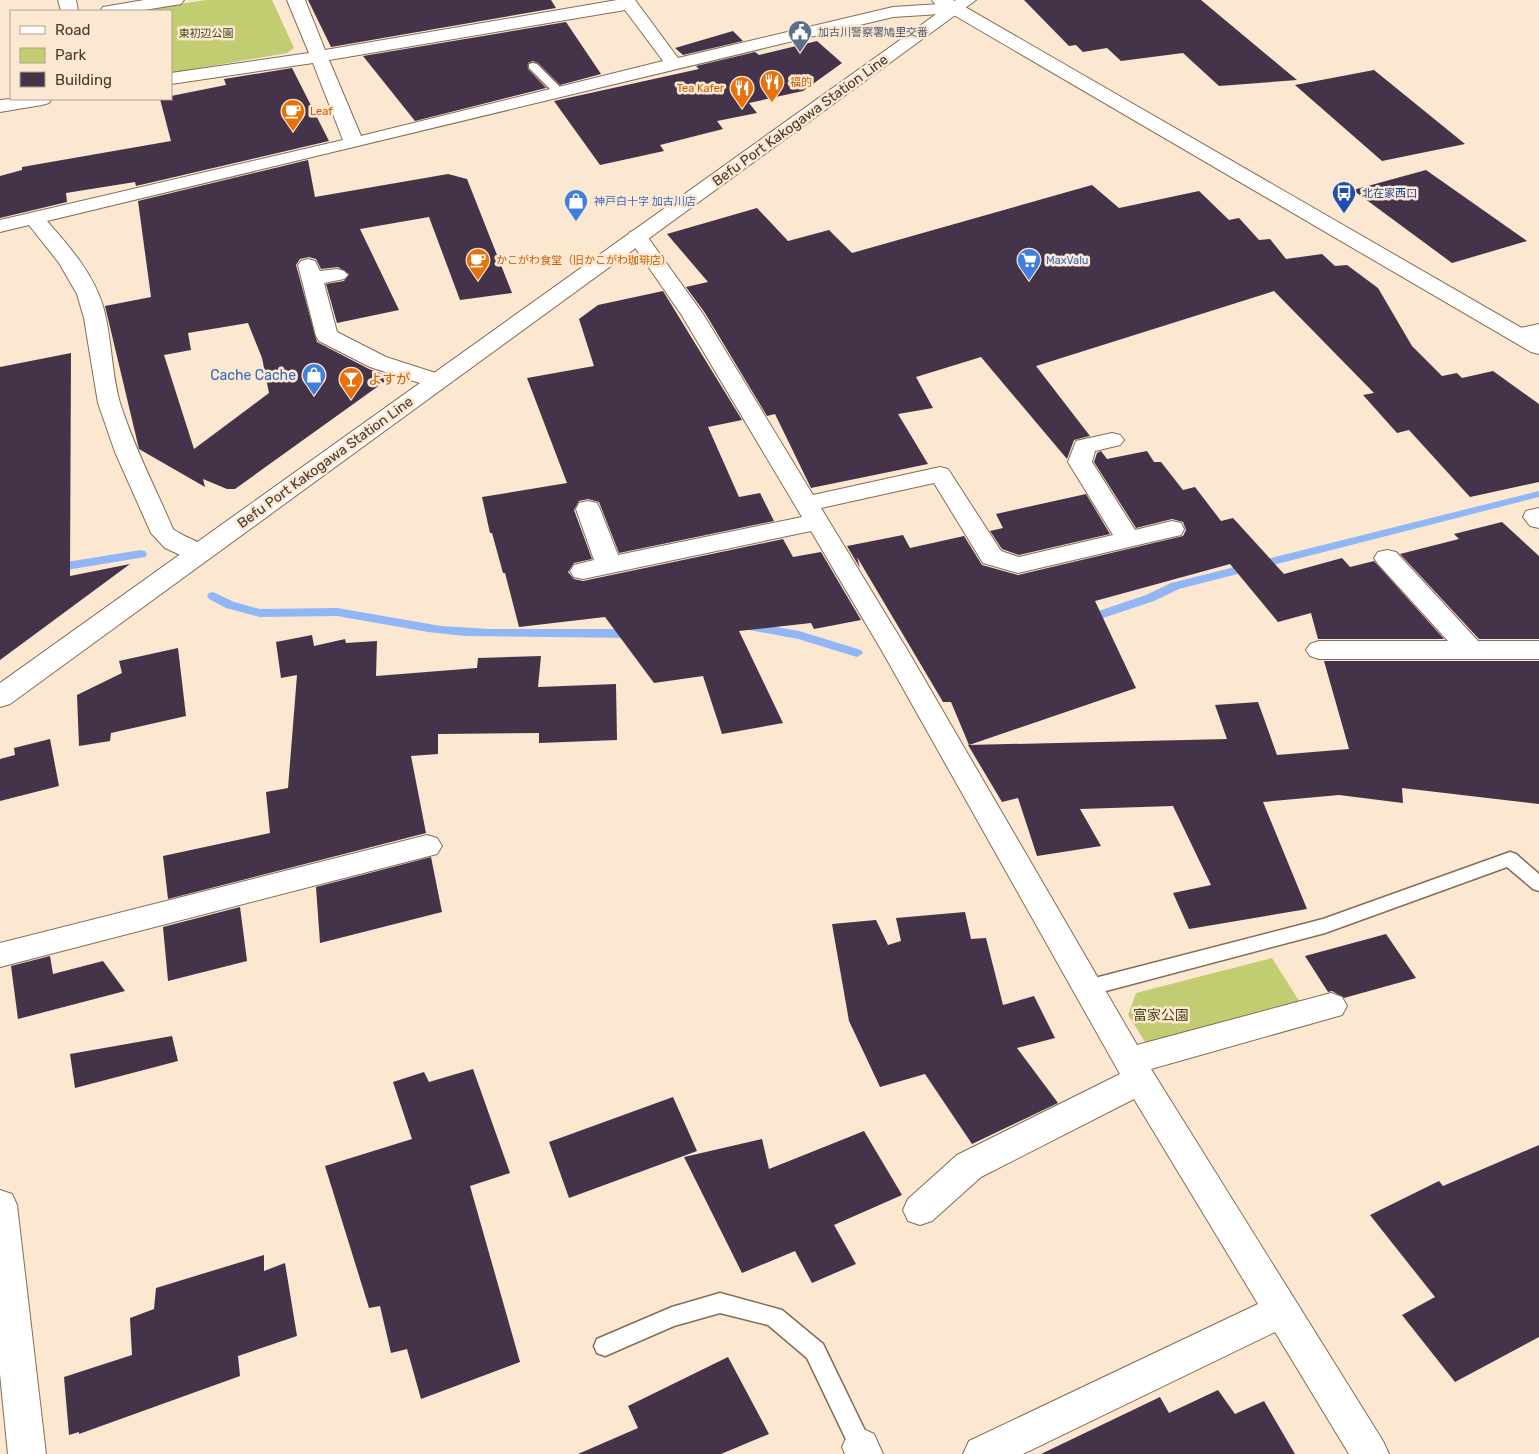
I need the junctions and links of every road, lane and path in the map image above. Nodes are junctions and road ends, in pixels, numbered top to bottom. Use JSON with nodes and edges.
{"nodes":[{"id":1,"x":175,"y":0,"type":"edge"},
{"id":2,"x":296,"y":0,"type":"edge"},
{"id":3,"x":627,"y":2,"type":"edge"},
{"id":4,"x":955,"y":3,"type":"edge"},
{"id":5,"x":115,"y":10,"type":"edge"},
{"id":6,"x":318,"y":57,"type":"junction"},
{"id":7,"x":674,"y":64,"type":"junction"},
{"id":8,"x":533,"y":66,"type":"dead end"},
{"id":9,"x":172,"y":79,"type":"edge"},
{"id":10,"x":559,"y":92,"type":"junction"},
{"id":11,"x":36,"y":100,"type":"edge"},
{"id":12,"x":0,"y":106,"type":"edge"},
{"id":13,"x":354,"y":143,"type":"junction"},
{"id":14,"x":34,"y":218,"type":"junction"},
{"id":15,"x":0,"y":226,"type":"edge"},
{"id":16,"x":637,"y":236,"type":"junction"},
{"id":17,"x":337,"y":275,"type":"dead end"},
{"id":18,"x":1529,"y":333,"type":"edge"},
{"id":19,"x":1539,"y":347,"type":"edge"},
{"id":20,"x":436,"y":381,"type":"junction"},
{"id":21,"x":1112,"y":440,"type":"dead end"},
{"id":22,"x":588,"y":509,"type":"dead end"},
{"id":23,"x":812,"y":513,"type":"junction"},
{"id":24,"x":1539,"y":516,"type":"edge"},
{"id":25,"x":1539,"y":520,"type":"edge"},
{"id":26,"x":1172,"y":529,"type":"dead end"},
{"id":27,"x":1128,"y":539,"type":"junction"},
{"id":28,"x":198,"y":553,"type":"junction"},
{"id":29,"x":1387,"y":558,"type":"dead end"},
{"id":30,"x":608,"y":566,"type":"junction"},
{"id":31,"x":583,"y":571,"type":"dead end"},
{"id":32,"x":1318,"y":650,"type":"dead end"},
{"id":33,"x":1471,"y":650,"type":"junction"},
{"id":34,"x":1539,"y":650,"type":"edge"},
{"id":35,"x":0,"y":697,"type":"edge"},
{"id":36,"x":426,"y":846,"type":"dead end"},
{"id":37,"x":1539,"y":884,"type":"edge"},
{"id":38,"x":0,"y":955,"type":"edge"},
{"id":39,"x":1087,"y":988,"type":"junction"},
{"id":40,"x":1331,"y":1006,"type":"dead end"},
{"id":41,"x":1135,"y":1070,"type":"junction"},
{"id":42,"x":0,"y":1205,"type":"edge"},
{"id":43,"x":920,"y":1210,"type":"dead end"},
{"id":44,"x":1281,"y":1310,"type":"junction"},
{"id":45,"x":605,"y":1346,"type":"dead end"},
{"id":46,"x":863,"y":1450,"type":"edge"},
{"id":47,"x":27,"y":1454,"type":"edge"},
{"id":48,"x":982,"y":1454,"type":"edge"},
{"id":49,"x":1370,"y":1454,"type":"edge"}],
"edges":[{"from":1,"to":5,"type":"street"},
{"from":2,"to":6,"type":"street"},
{"from":3,"to":6,"type":"street"},
{"from":3,"to":7,"type":"street"},
{"from":4,"to":7,"type":"street"},
{"from":4,"to":16,"type":"street","name":"Befu Port Kakogawa Station Line"},
{"from":4,"to":18,"type":"street"},
{"from":6,"to":9,"type":"street"},
{"from":6,"to":13,"type":"street"},
{"from":7,"to":10,"type":"street"},
{"from":8,"to":10,"type":"lane"},
{"from":10,"to":13,"type":"street"},
{"from":11,"to":12,"type":"street"},
{"from":13,"to":14,"type":"street"},
{"from":14,"to":15,"type":"street"},
{"from":14,"to":28,"type":"street"},
{"from":16,"to":20,"type":"street","name":"Befu Port Kakogawa Station Line"},
{"from":16,"to":23,"type":"street"},
{"from":17,"to":20,"type":"street"},
{"from":18,"to":19,"type":"street"},
{"from":20,"to":28,"type":"street","name":"Befu Port Kakogawa Station Line"},
{"from":21,"to":27,"type":"street"},
{"from":22,"to":30,"type":"street"},
{"from":23,"to":27,"type":"street"},
{"from":23,"to":30,"type":"street"},
{"from":23,"to":39,"type":"street"},
{"from":24,"to":25,"type":"street"},
{"from":26,"to":27,"type":"street"},
{"from":28,"to":35,"type":"street","name":"Befu Port Kakogawa Station Line"},
{"from":29,"to":33,"type":"street"},
{"from":30,"to":31,"type":"street"},
{"from":32,"to":33,"type":"street"},
{"from":33,"to":34,"type":"street"},
{"from":36,"to":38,"type":"street"},
{"from":37,"to":39,"type":"lane"},
{"from":39,"to":41,"type":"street"},
{"from":40,"to":41,"type":"street"},
{"from":41,"to":43,"type":"street"},
{"from":41,"to":44,"type":"street"},
{"from":42,"to":47,"type":"street"},
{"from":44,"to":48,"type":"street"},
{"from":44,"to":49,"type":"street"},
{"from":45,"to":46,"type":"lane"}]}
